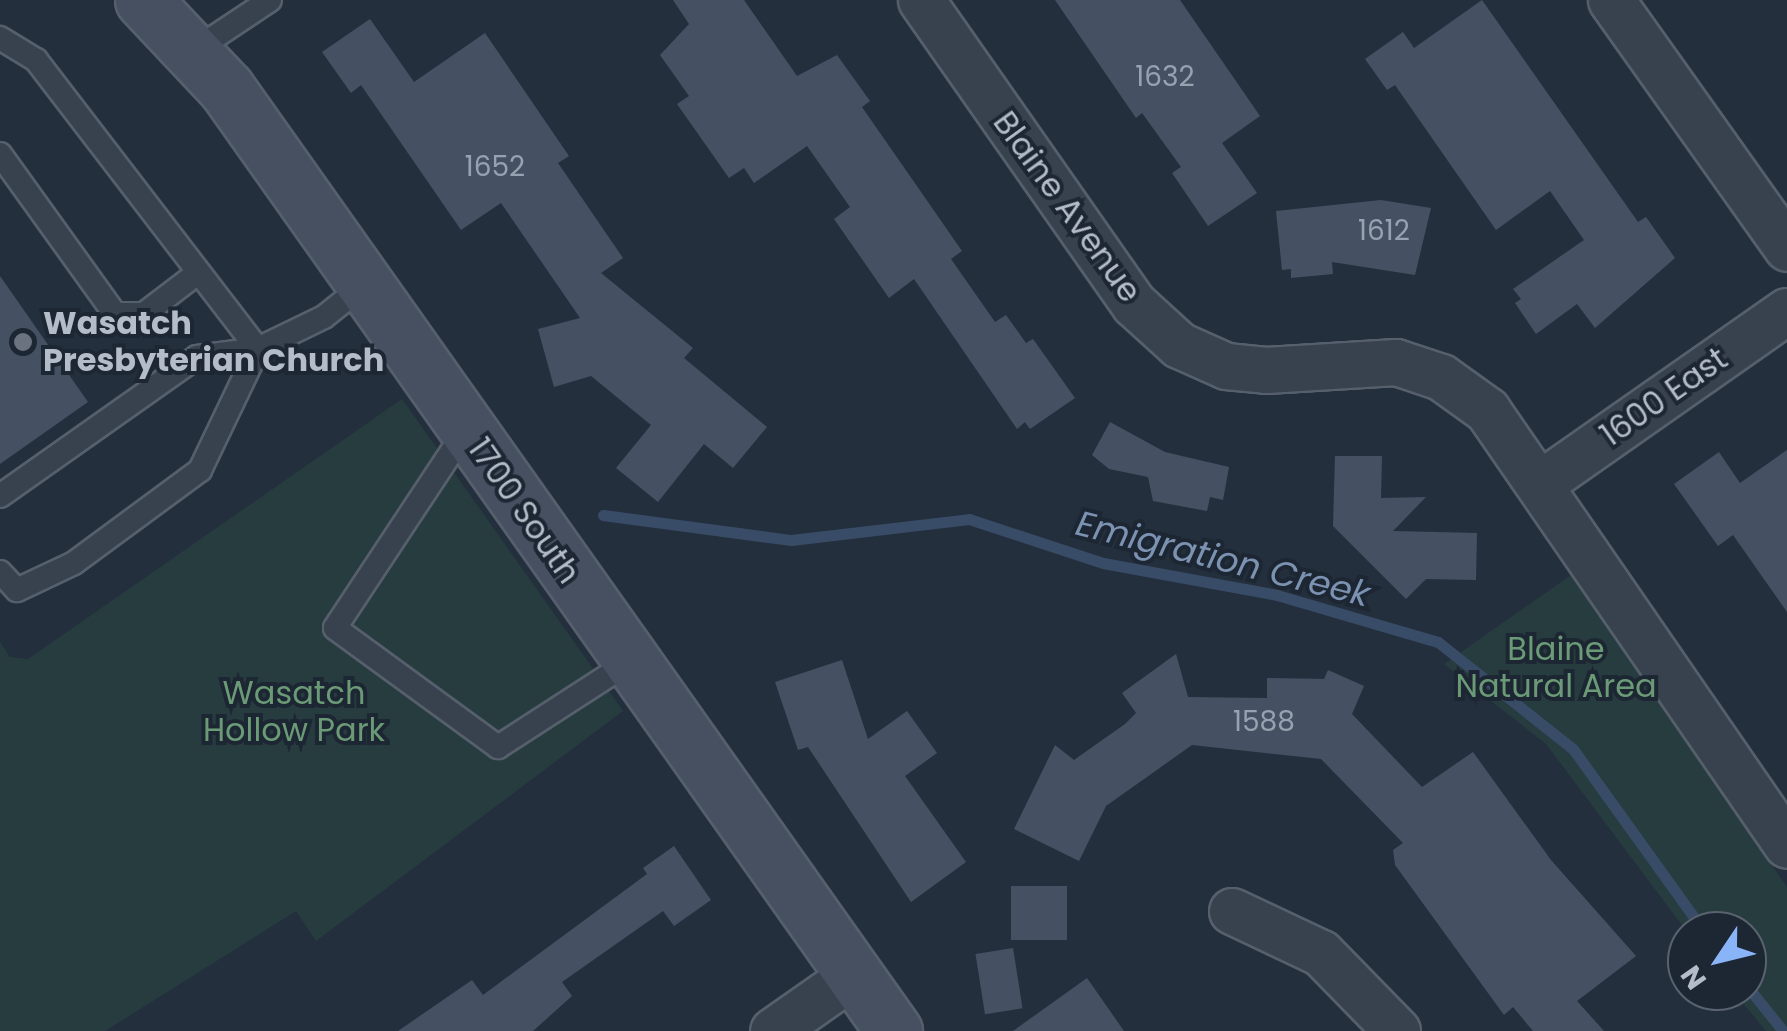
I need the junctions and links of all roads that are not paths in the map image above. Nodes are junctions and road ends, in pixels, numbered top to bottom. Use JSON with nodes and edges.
{"nodes":[{"id":1,"x":142,"y":0,"type":"edge"},
{"id":2,"x":173,"y":0,"type":"edge"},
{"id":3,"x":921,"y":0,"type":"edge"},
{"id":4,"x":1612,"y":0,"type":"edge"},
{"id":5,"x":257,"y":3,"type":"edge"},
{"id":6,"x":0,"y":38,"type":"edge"},
{"id":7,"x":196,"y":50,"type":"junction"},
{"id":8,"x":0,"y":154,"type":"edge"},
{"id":9,"x":1787,"y":248,"type":"edge"},
{"id":10,"x":195,"y":275,"type":"junction"},
{"id":11,"x":364,"y":286,"type":"junction"},
{"id":12,"x":1787,"y":311,"type":"edge"},
{"id":13,"x":258,"y":349,"type":"junction"},
{"id":14,"x":466,"y":430,"type":"junction"},
{"id":15,"x":1541,"y":483,"type":"junction"},
{"id":16,"x":0,"y":496,"type":"edge"},
{"id":17,"x":0,"y":572,"type":"edge"},
{"id":18,"x":630,"y":661,"type":"junction"},
{"id":19,"x":1787,"y":845,"type":"edge"},
{"id":20,"x":1232,"y":911,"type":"dead end"},
{"id":21,"x":854,"y":974,"type":"junction"},
{"id":22,"x":773,"y":1031,"type":"edge"},
{"id":23,"x":894,"y":1031,"type":"edge"},
{"id":24,"x":1397,"y":1031,"type":"edge"}],
"edges":[{"from":1,"to":7,"type":"street","name":"1700 South"},
{"from":2,"to":7,"type":"street"},
{"from":3,"to":15,"type":"street","name":"Blaine Avenue"},
{"from":4,"to":9,"type":"street"},
{"from":5,"to":7,"type":"lane"},
{"from":6,"to":10,"type":"lane"},
{"from":7,"to":11,"type":"street","name":"1700 South"},
{"from":8,"to":10,"type":"lane"},
{"from":10,"to":13,"type":"lane"},
{"from":11,"to":13,"type":"lane"},
{"from":11,"to":14,"type":"street","name":"1700 South"},
{"from":12,"to":15,"type":"street","name":"1600 East"},
{"from":13,"to":16,"type":"lane"},
{"from":13,"to":17,"type":"lane"},
{"from":14,"to":18,"type":"street","name":"1700 South"},
{"from":14,"to":18,"type":"lane"},
{"from":15,"to":19,"type":"street","name":"Blaine Avenue"},
{"from":18,"to":21,"type":"street","name":"1700 South"},
{"from":20,"to":24,"type":"street"},
{"from":21,"to":22,"type":"street"},
{"from":21,"to":23,"type":"street","name":"1700 South"}]}
